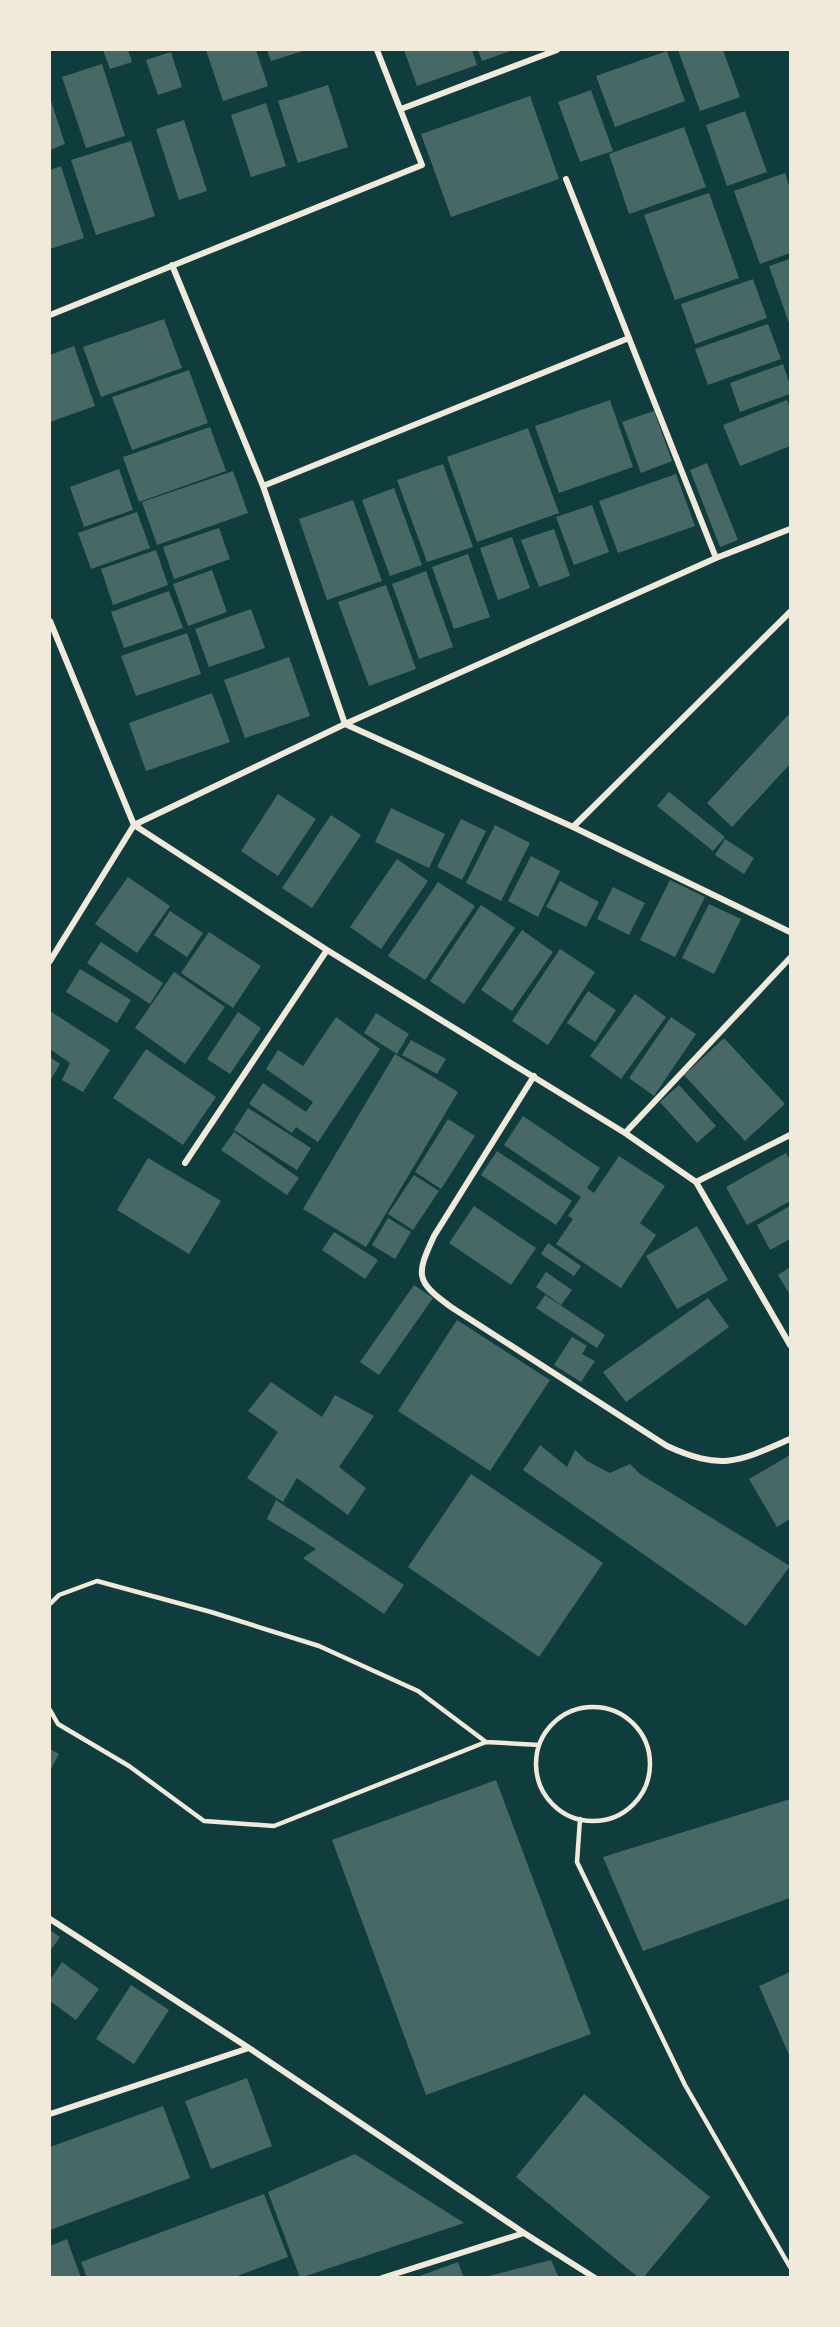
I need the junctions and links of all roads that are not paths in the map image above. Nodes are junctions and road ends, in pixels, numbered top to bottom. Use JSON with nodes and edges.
{"nodes":[{"id":1,"x":377,"y":50,"type":"edge"},
{"id":2,"x":557,"y":50,"type":"edge"},
{"id":3,"x":400,"y":109,"type":"junction"},
{"id":4,"x":566,"y":179,"type":"dead end"},
{"id":5,"x":172,"y":264,"type":"junction"},
{"id":6,"x":50,"y":315,"type":"edge"},
{"id":7,"x":629,"y":338,"type":"junction"},
{"id":8,"x":263,"y":486,"type":"junction"},
{"id":9,"x":790,"y":529,"type":"edge"},
{"id":10,"x":716,"y":558,"type":"junction"},
{"id":11,"x":790,"y":612,"type":"edge"},
{"id":12,"x":50,"y":621,"type":"edge"},
{"id":13,"x":345,"y":724,"type":"junction"},
{"id":14,"x":134,"y":825,"type":"junction"},
{"id":15,"x":573,"y":827,"type":"junction"},
{"id":16,"x":790,"y":932,"type":"edge"},
{"id":17,"x":327,"y":950,"type":"junction"},
{"id":18,"x":51,"y":956,"type":"edge"},
{"id":19,"x":790,"y":958,"type":"edge"},
{"id":20,"x":534,"y":1076,"type":"junction"},
{"id":21,"x":625,"y":1133,"type":"junction"},
{"id":22,"x":790,"y":1135,"type":"edge"},
{"id":23,"x":185,"y":1163,"type":"dead end"},
{"id":24,"x":696,"y":1182,"type":"junction"},
{"id":25,"x":790,"y":1345,"type":"edge"},
{"id":26,"x":790,"y":1439,"type":"edge"},
{"id":27,"x":50,"y":1604,"type":"edge"},
{"id":28,"x":50,"y":1710,"type":"edge"},
{"id":29,"x":486,"y":1742,"type":"junction"},
{"id":30,"x":539,"y":1745,"type":"junction"},
{"id":31,"x":580,"y":1819,"type":"junction"},
{"id":32,"x":50,"y":1919,"type":"edge"},
{"id":33,"x":249,"y":2048,"type":"junction"},
{"id":34,"x":50,"y":2114,"type":"edge"},
{"id":35,"x":524,"y":2233,"type":"junction"},
{"id":36,"x":790,"y":2267,"type":"edge"},
{"id":37,"x":382,"y":2277,"type":"edge"},
{"id":38,"x":595,"y":2277,"type":"edge"}],
"edges":[{"from":1,"to":3,"type":"street"},
{"from":2,"to":3,"type":"street"},
{"from":3,"to":5,"type":"street"},
{"from":4,"to":7,"type":"street"},
{"from":5,"to":6,"type":"street"},
{"from":5,"to":8,"type":"street"},
{"from":7,"to":8,"type":"street"},
{"from":7,"to":10,"type":"street"},
{"from":8,"to":13,"type":"street"},
{"from":9,"to":10,"type":"street"},
{"from":10,"to":13,"type":"street"},
{"from":11,"to":15,"type":"street"},
{"from":12,"to":14,"type":"street"},
{"from":13,"to":14,"type":"street"},
{"from":13,"to":15,"type":"street"},
{"from":14,"to":17,"type":"street"},
{"from":14,"to":18,"type":"street"},
{"from":15,"to":16,"type":"street"},
{"from":17,"to":20,"type":"street"},
{"from":17,"to":23,"type":"street"},
{"from":19,"to":21,"type":"street"},
{"from":20,"to":21,"type":"street"},
{"from":20,"to":26,"type":"street"},
{"from":21,"to":24,"type":"street"},
{"from":22,"to":24,"type":"street"},
{"from":24,"to":25,"type":"street"},
{"from":27,"to":29,"type":"lane"},
{"from":28,"to":29,"type":"lane"},
{"from":29,"to":30,"type":"lane"},
{"from":30,"to":31,"type":"lane"},
{"from":30,"to":31,"type":"lane"},
{"from":31,"to":36,"type":"lane"},
{"from":32,"to":33,"type":"street"},
{"from":33,"to":34,"type":"street"},
{"from":33,"to":35,"type":"street"},
{"from":35,"to":37,"type":"street"},
{"from":35,"to":38,"type":"street"}]}
